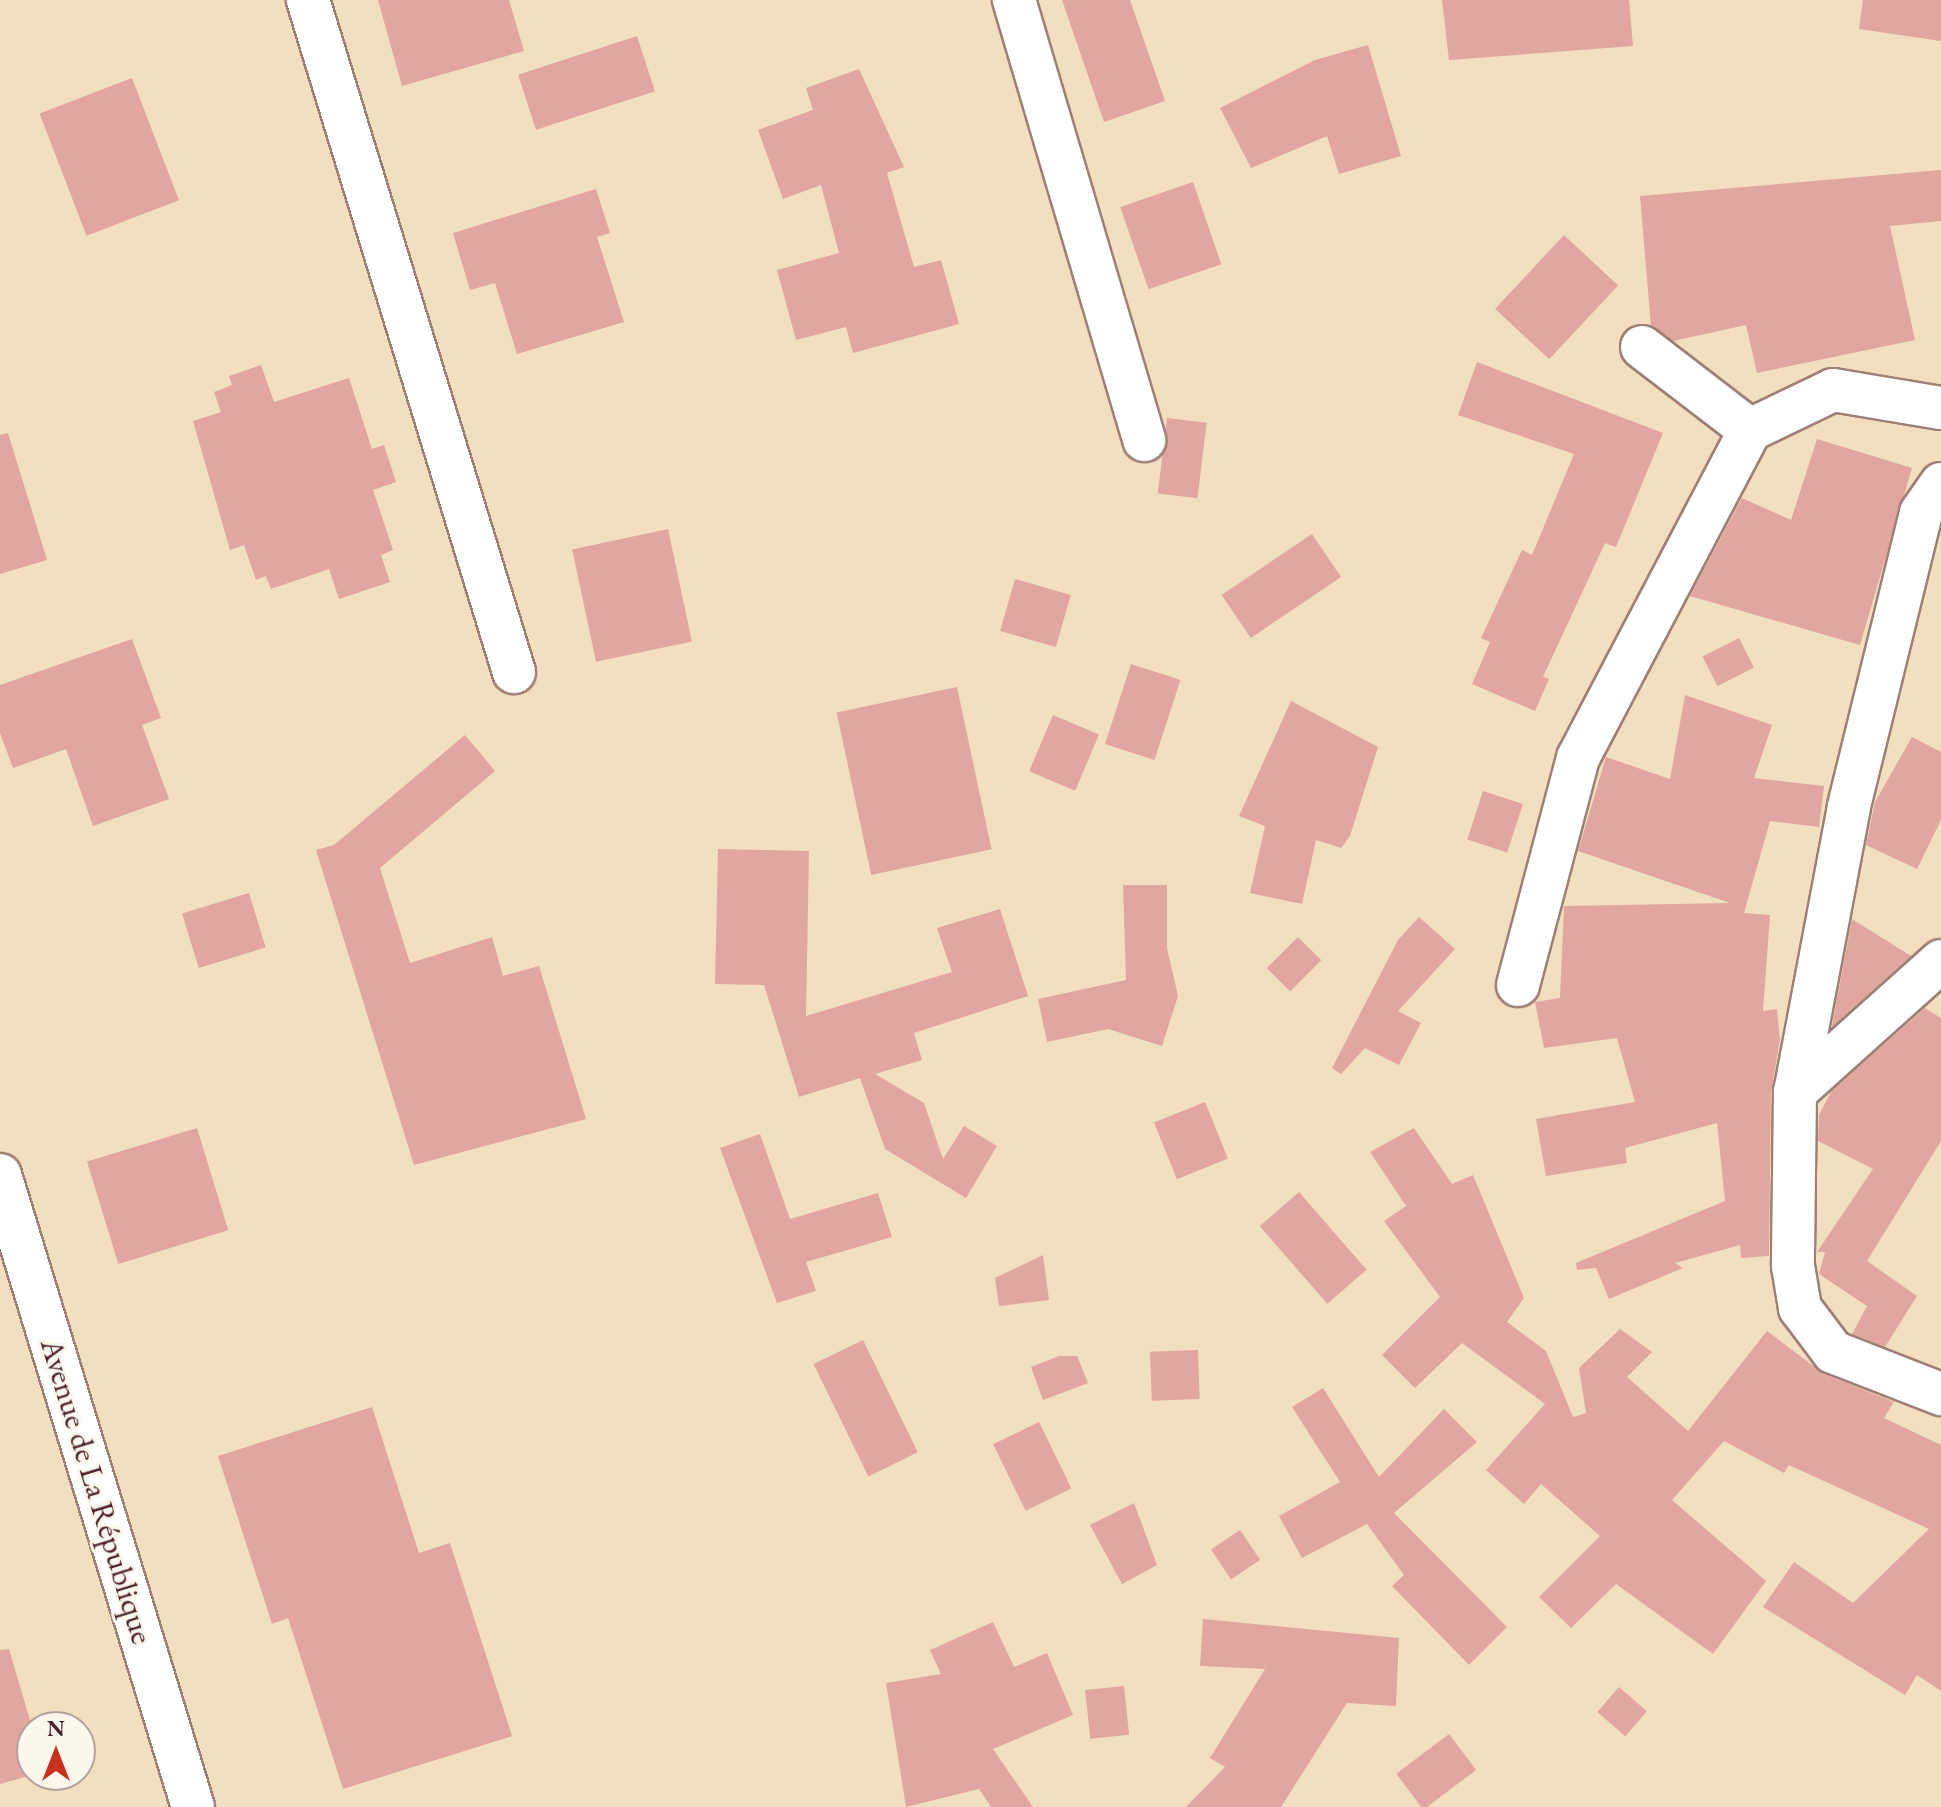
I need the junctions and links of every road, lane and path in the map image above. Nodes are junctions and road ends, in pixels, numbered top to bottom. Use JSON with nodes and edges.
{"nodes":[{"id":1,"x":308,"y":0,"type":"edge"},
{"id":2,"x":1014,"y":0,"type":"edge"},
{"id":3,"x":1642,"y":347,"type":"dead end"},
{"id":4,"x":1941,"y":408,"type":"edge"},
{"id":5,"x":1750,"y":430,"type":"junction"},
{"id":6,"x":1144,"y":440,"type":"dead end"},
{"id":7,"x":1941,"y":484,"type":"edge"},
{"id":8,"x":514,"y":672,"type":"dead end"},
{"id":9,"x":1941,"y":961,"type":"edge"},
{"id":10,"x":1518,"y":985,"type":"dead end"},
{"id":11,"x":1795,"y":1092,"type":"junction"},
{"id":12,"x":0,"y":1175,"type":"edge"},
{"id":13,"x":1938,"y":1387,"type":"edge"},
{"id":14,"x":193,"y":1807,"type":"edge"}],
"edges":[{"from":1,"to":8,"type":"street"},
{"from":2,"to":6,"type":"street"},
{"from":3,"to":5,"type":"street"},
{"from":4,"to":5,"type":"street"},
{"from":5,"to":10,"type":"street"},
{"from":7,"to":11,"type":"street"},
{"from":9,"to":11,"type":"street"},
{"from":11,"to":13,"type":"street"},
{"from":12,"to":14,"type":"street","name":"Avenue de La République"}]}
